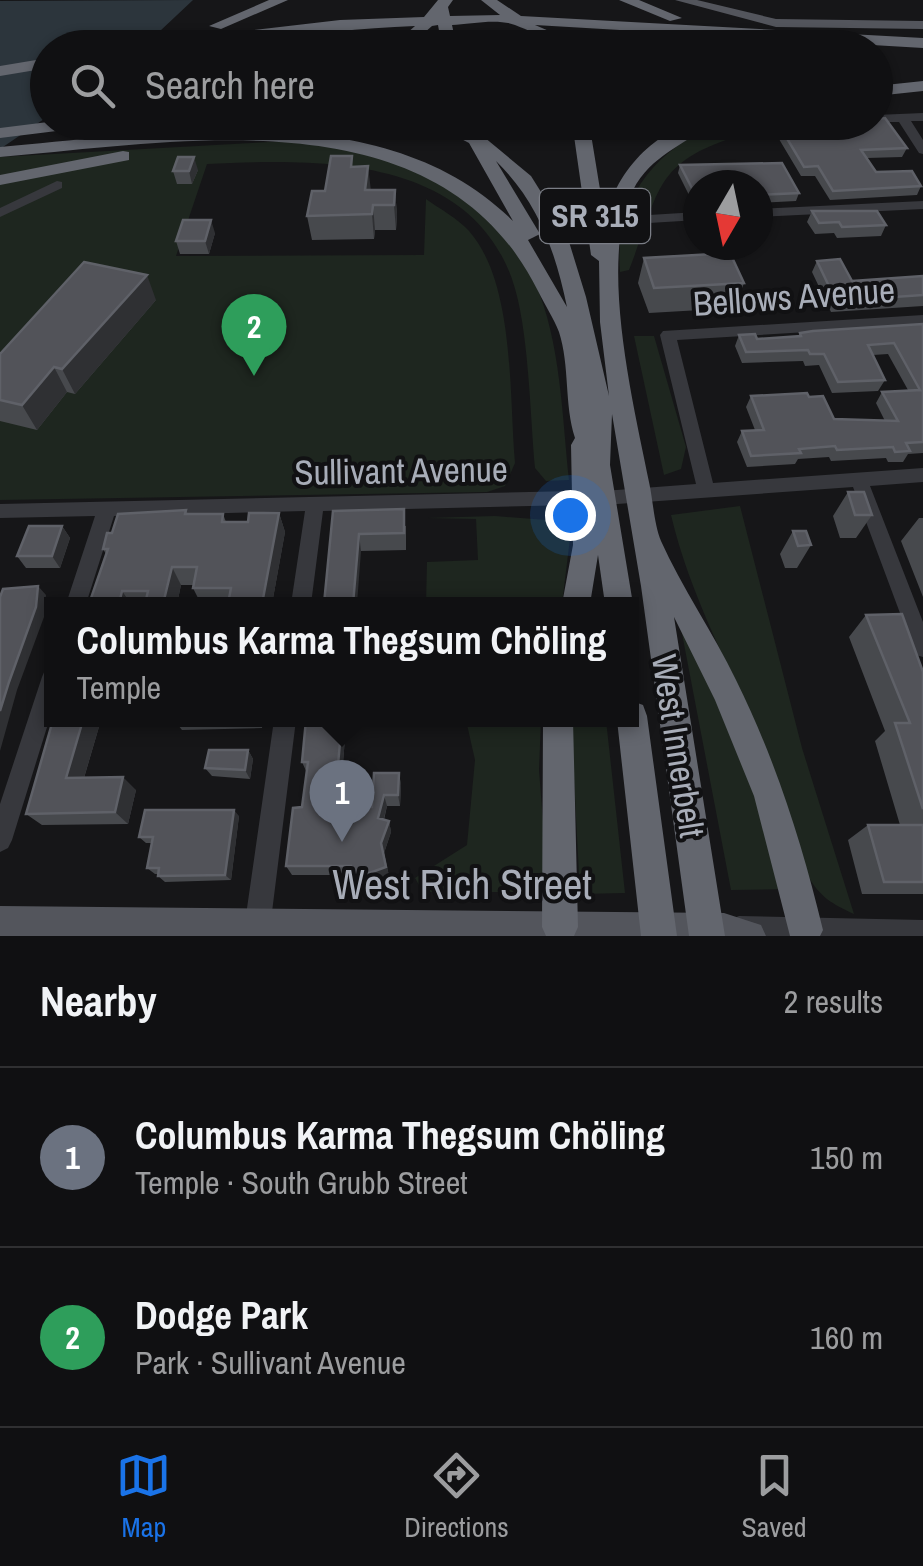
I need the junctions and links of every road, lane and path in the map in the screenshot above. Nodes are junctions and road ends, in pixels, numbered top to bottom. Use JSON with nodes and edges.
{"nodes":[{"id":1,"x":442,"y":0,"type":"edge"},
{"id":2,"x":488,"y":0,"type":"edge"},
{"id":3,"x":527,"y":0,"type":"edge"},
{"id":4,"x":626,"y":0,"type":"edge"},
{"id":5,"x":681,"y":0,"type":"edge"},
{"id":6,"x":276,"y":3,"type":"edge"},
{"id":7,"x":923,"y":25,"type":"edge"},
{"id":8,"x":203,"y":30,"type":"edge"},
{"id":9,"x":280,"y":30,"type":"edge"},
{"id":10,"x":419,"y":30,"type":"edge"},
{"id":11,"x":446,"y":30,"type":"edge"},
{"id":12,"x":535,"y":30,"type":"edge"},
{"id":13,"x":544,"y":30,"type":"edge"},
{"id":14,"x":738,"y":30,"type":"joint"},
{"id":15,"x":893,"y":41,"type":"edge"},
{"id":16,"x":923,"y":43,"type":"edge"},
{"id":17,"x":30,"y":66,"type":"edge"},
{"id":18,"x":0,"y":71,"type":"edge"},
{"id":19,"x":893,"y":80,"type":"edge"},
{"id":20,"x":923,"y":81,"type":"edge"},
{"id":21,"x":893,"y":87,"type":"edge"},
{"id":22,"x":923,"y":117,"type":"edge"},
{"id":23,"x":893,"y":118,"type":"edge"},
{"id":24,"x":903,"y":118,"type":"junction"},
{"id":25,"x":30,"y":129,"type":"edge"},
{"id":26,"x":0,"y":133,"type":"edge"},
{"id":27,"x":87,"y":140,"type":"edge"},
{"id":28,"x":185,"y":140,"type":"edge"},
{"id":29,"x":188,"y":140,"type":"edge"},
{"id":30,"x":315,"y":140,"type":"edge"},
{"id":31,"x":474,"y":140,"type":"edge"},
{"id":32,"x":481,"y":140,"type":"edge"},
{"id":33,"x":583,"y":140,"type":"edge"},
{"id":34,"x":676,"y":140,"type":"edge"},
{"id":35,"x":0,"y":149,"type":"edge"},
{"id":36,"x":923,"y":150,"type":"edge"},
{"id":37,"x":0,"y":180,"type":"edge"},
{"id":38,"x":57,"y":184,"type":"dead end"},
{"id":39,"x":923,"y":205,"type":"edge"},
{"id":40,"x":0,"y":212,"type":"edge"},
{"id":41,"x":773,"y":212,"type":"edge"},
{"id":42,"x":683,"y":217,"type":"edge"},
{"id":43,"x":649,"y":219,"type":"dead end"},
{"id":44,"x":608,"y":310,"type":"junction"},
{"id":45,"x":923,"y":320,"type":"edge"},
{"id":46,"x":570,"y":333,"type":"junction"},
{"id":47,"x":594,"y":475,"type":"junction"},
{"id":48,"x":923,"y":475,"type":"edge"},
{"id":49,"x":859,"y":479,"type":"junction"},
{"id":50,"x":706,"y":490,"type":"junction"},
{"id":51,"x":315,"y":505,"type":"junction"},
{"id":52,"x":107,"y":509,"type":"junction"},
{"id":53,"x":0,"y":511,"type":"edge"},
{"id":54,"x":648,"y":540,"type":"junction"},
{"id":55,"x":597,"y":544,"type":"junction"},
{"id":56,"x":78,"y":597,"type":"edge"},
{"id":57,"x":302,"y":597,"type":"edge"},
{"id":58,"x":578,"y":597,"type":"edge"},
{"id":59,"x":616,"y":597,"type":"edge"},
{"id":60,"x":923,"y":648,"type":"edge"},
{"id":61,"x":44,"y":702,"type":"edge"},
{"id":62,"x":284,"y":727,"type":"edge"},
{"id":63,"x":558,"y":727,"type":"edge"},
{"id":64,"x":633,"y":727,"type":"edge"},
{"id":65,"x":0,"y":840,"type":"edge"},
{"id":66,"x":0,"y":922,"type":"edge"},
{"id":67,"x":256,"y":930,"type":"edge"},
{"id":68,"x":560,"y":931,"type":"edge"},
{"id":69,"x":805,"y":933,"type":"edge"},
{"id":70,"x":923,"y":933,"type":"edge"},
{"id":71,"x":727,"y":934,"type":"edge"},
{"id":72,"x":659,"y":936,"type":"edge"}],
"edges":[{"from":1,"to":10,"type":"highway"},
{"from":1,"to":11,"type":"highway"},
{"from":2,"to":12,"type":"highway"},
{"from":3,"to":13,"type":"highway"},
{"from":4,"to":14,"type":"highway"},
{"from":5,"to":7,"type":"main road"},
{"from":6,"to":8,"type":"highway"},
{"from":9,"to":14,"type":"highway"},
{"from":15,"to":16,"type":"highway"},
{"from":17,"to":18,"type":"highway"},
{"from":19,"to":20,"type":"highway"},
{"from":20,"to":21,"type":"highway"},
{"from":22,"to":24,"type":"street"},
{"from":23,"to":24,"type":"street"},
{"from":24,"to":36,"type":"street"},
{"from":25,"to":26,"type":"highway"},
{"from":27,"to":35,"type":"highway"},
{"from":28,"to":35,"type":"highway"},
{"from":29,"to":37,"type":"highway"},
{"from":30,"to":46,"type":"highway"},
{"from":31,"to":46,"type":"highway","number":"SR 315"},
{"from":32,"to":47,"type":"highway"},
{"from":33,"to":44,"type":"highway","number":"SR 315"},
{"from":34,"to":44,"type":"highway"},
{"from":38,"to":40,"type":"street"},
{"from":39,"to":41,"type":"street"},
{"from":42,"to":43,"type":"street"},
{"from":44,"to":54,"type":"highway","name":"West Innerbelt","number":"SR 315"},
{"from":45,"to":50,"type":"street","name":"Bellows Avenue"},
{"from":46,"to":47,"type":"highway","number":"SR 315"},
{"from":47,"to":55,"type":"highway"},
{"from":48,"to":49,"type":"street","name":"Sullivant Avenue"},
{"from":49,"to":50,"type":"street","name":"Sullivant Avenue"},
{"from":49,"to":60,"type":"street"},
{"from":50,"to":51,"type":"street","name":"Sullivant Avenue"},
{"from":51,"to":52,"type":"street","name":"Sullivant Avenue"},
{"from":51,"to":57,"type":"street"},
{"from":52,"to":53,"type":"street","name":"Sullivant Avenue"},
{"from":52,"to":56,"type":"street"},
{"from":54,"to":69,"type":"highway"},
{"from":54,"to":71,"type":"highway","name":"West Innerbelt","number":"SR 315"},
{"from":55,"to":58,"type":"highway"},
{"from":55,"to":59,"type":"highway"},
{"from":61,"to":65,"type":"street"},
{"from":62,"to":67,"type":"street"},
{"from":63,"to":68,"type":"highway"},
{"from":64,"to":72,"type":"highway","name":"West Innerbelt"},
{"from":66,"to":67,"type":"main road","name":"West Rich Street"},
{"from":67,"to":68,"type":"main road","name":"West Rich Street"},
{"from":68,"to":71,"type":"main road","name":"West Rich Street"},
{"from":69,"to":70,"type":"street","name":"West Rich Street"},
{"from":69,"to":71,"type":"street","name":"West Rich Street"}]}
